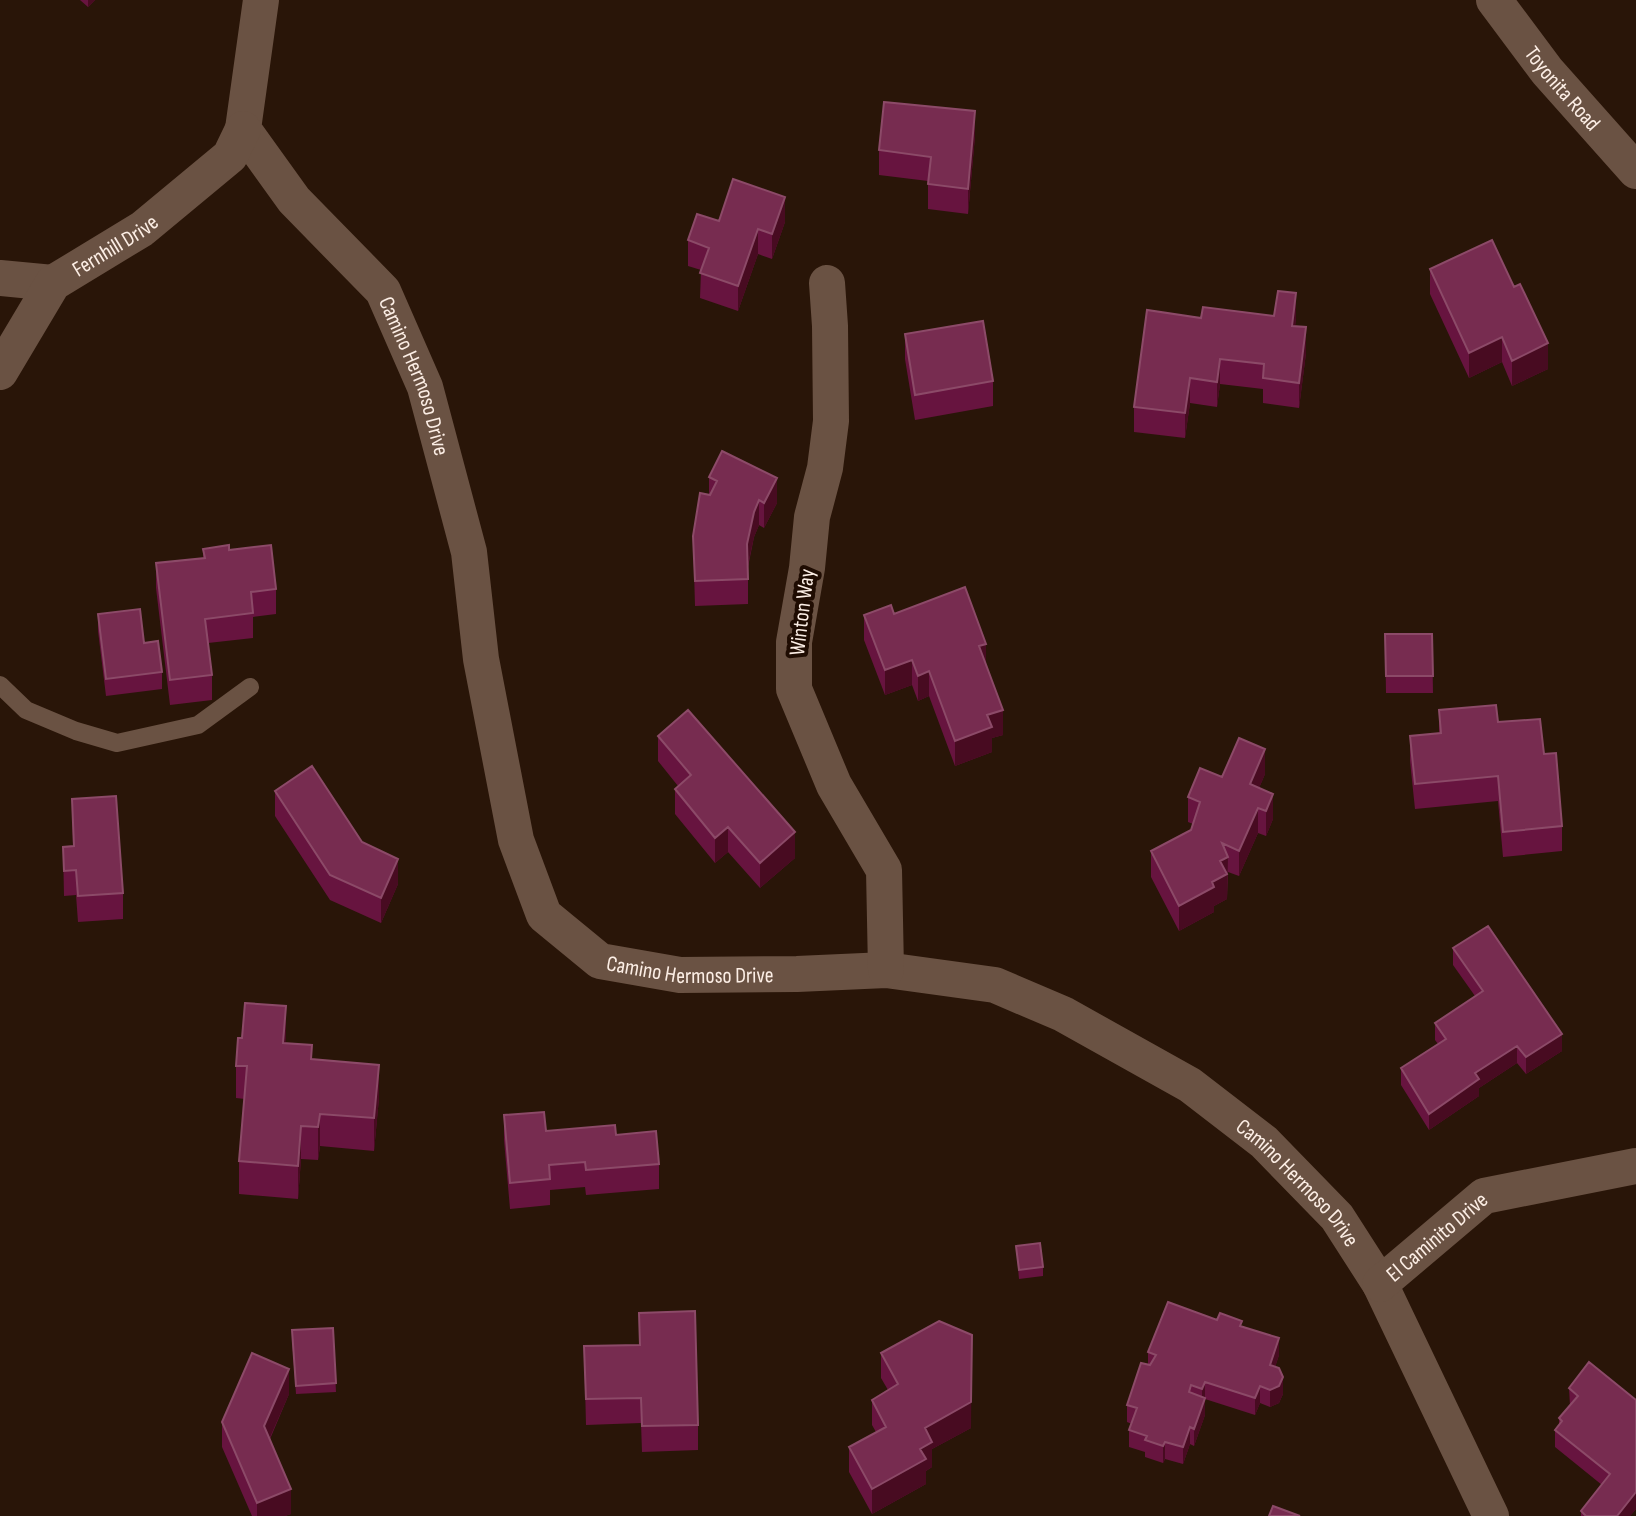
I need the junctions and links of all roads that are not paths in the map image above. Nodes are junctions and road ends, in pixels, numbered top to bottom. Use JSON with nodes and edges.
{"nodes":[{"id":1,"x":261,"y":0,"type":"edge"},
{"id":2,"x":1494,"y":0,"type":"edge"},
{"id":3,"x":243,"y":129,"type":"junction"},
{"id":4,"x":1636,"y":171,"type":"edge"},
{"id":5,"x":0,"y":278,"type":"edge"},
{"id":6,"x":53,"y":283,"type":"junction"},
{"id":7,"x":827,"y":283,"type":"dead end"},
{"id":8,"x":0,"y":372,"type":"edge"},
{"id":9,"x":0,"y":685,"type":"edge"},
{"id":10,"x":250,"y":687,"type":"dead end"},
{"id":11,"x":886,"y":970,"type":"junction"},
{"id":12,"x":1636,"y":1166,"type":"edge"},
{"id":13,"x":1380,"y":1284,"type":"junction"},
{"id":14,"x":1491,"y":1516,"type":"edge"}],
"edges":[{"from":1,"to":3,"type":"street"},
{"from":2,"to":4,"type":"street","name":"Toyonita Road"},
{"from":3,"to":6,"type":"street","name":"Fernhill Drive"},
{"from":3,"to":11,"type":"street","name":"Camino Hermoso Drive"},
{"from":5,"to":6,"type":"street"},
{"from":6,"to":8,"type":"street","name":"Fernhill Drive"},
{"from":7,"to":11,"type":"street","name":"Winton Way"},
{"from":9,"to":10,"type":"lane"},
{"from":11,"to":13,"type":"street","name":"Camino Hermoso Drive"},
{"from":12,"to":13,"type":"street","name":"El Caminito Drive"},
{"from":13,"to":14,"type":"street","name":"Camino Hermoso Drive"}]}
